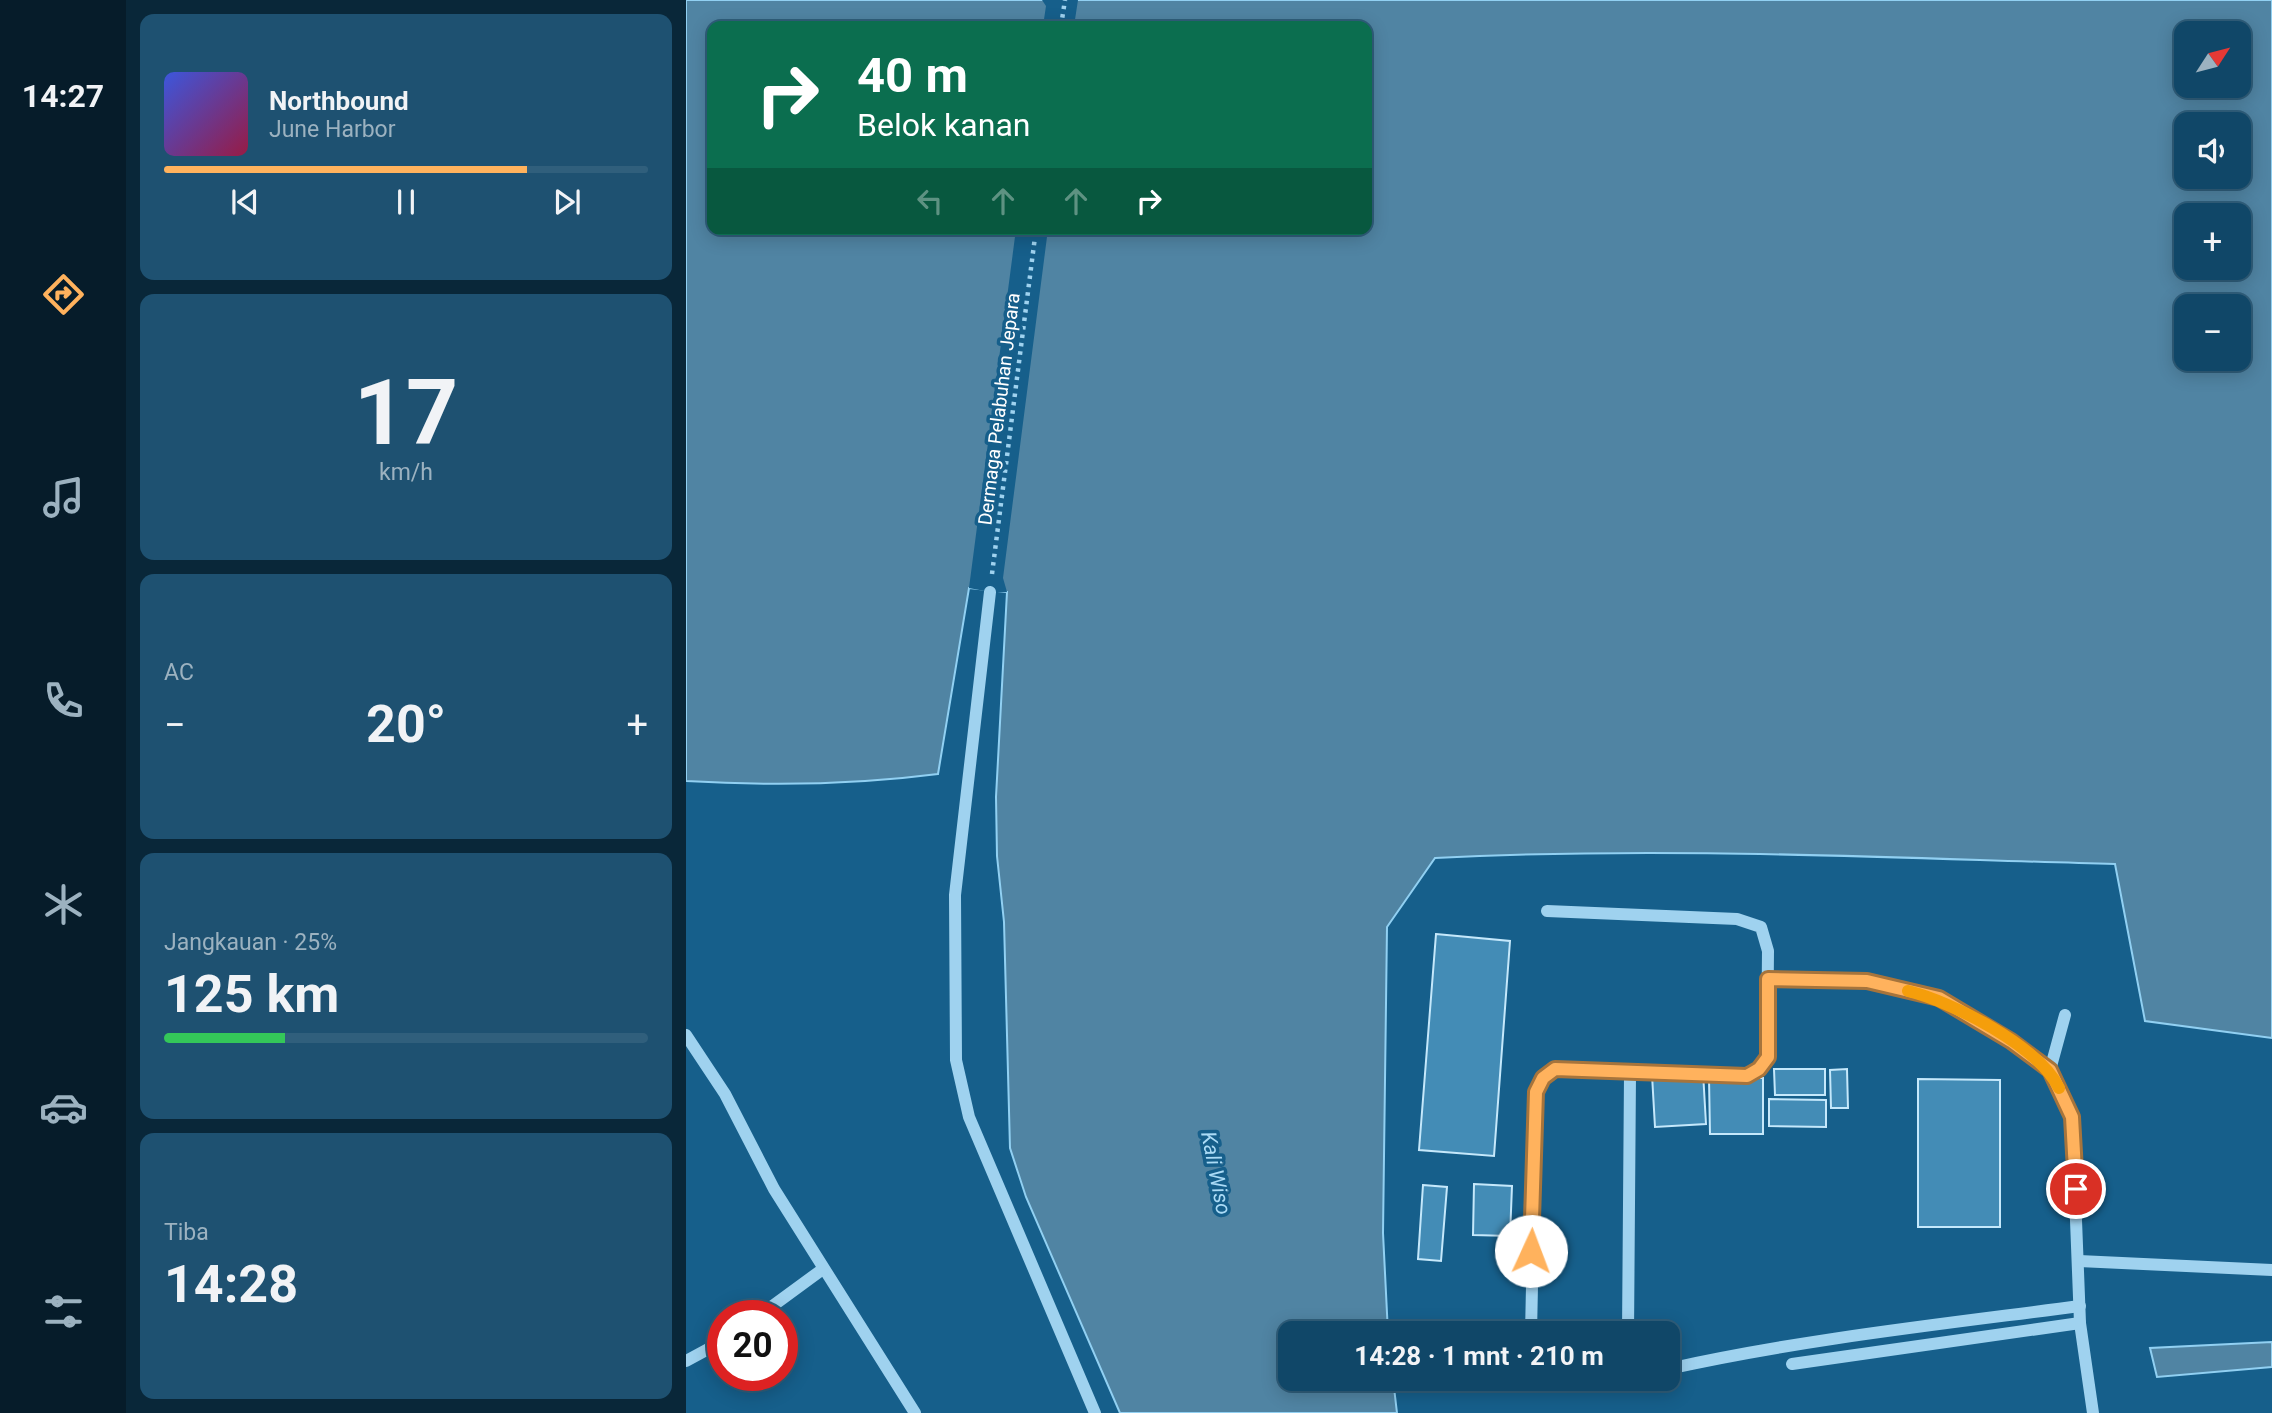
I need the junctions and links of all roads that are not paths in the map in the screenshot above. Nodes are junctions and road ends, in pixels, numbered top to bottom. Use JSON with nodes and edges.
{"nodes":[{"id":1,"x":990,"y":592,"type":"road end"},
{"id":2,"x":1547,"y":911,"type":"dead end"},
{"id":3,"x":1768,"y":979,"type":"junction"},
{"id":4,"x":2065,"y":1015,"type":"dead end"},
{"id":5,"x":686,"y":1035,"type":"edge"},
{"id":6,"x":2050,"y":1070,"type":"junction"},
{"id":7,"x":1630,"y":1074,"type":"junction"},
{"id":8,"x":2079,"y":1261,"type":"junction"},
{"id":9,"x":823,"y":1269,"type":"junction"},
{"id":10,"x":2272,"y":1270,"type":"edge"},
{"id":11,"x":781,"y":1300,"type":"edge"},
{"id":12,"x":2080,"y":1306,"type":"junction"},
{"id":13,"x":1531,"y":1321,"type":"edge"},
{"id":14,"x":1628,"y":1321,"type":"edge"},
{"id":15,"x":2080,"y":1323,"type":"junction"},
{"id":16,"x":707,"y":1350,"type":"edge"},
{"id":17,"x":686,"y":1362,"type":"edge"},
{"id":18,"x":1791,"y":1364,"type":"dead end"},
{"id":19,"x":1680,"y":1366,"type":"edge"},
{"id":20,"x":915,"y":1413,"type":"edge"},
{"id":21,"x":1095,"y":1413,"type":"edge"},
{"id":22,"x":2093,"y":1413,"type":"edge"}],
"edges":[{"from":1,"to":21,"type":"street"},
{"from":2,"to":3,"type":"street"},
{"from":3,"to":6,"type":"street"},
{"from":3,"to":7,"type":"street"},
{"from":4,"to":6,"type":"street"},
{"from":5,"to":9,"type":"street"},
{"from":6,"to":8,"type":"street"},
{"from":7,"to":13,"type":"street"},
{"from":7,"to":14,"type":"street"},
{"from":8,"to":10,"type":"street"},
{"from":8,"to":12,"type":"street"},
{"from":9,"to":11,"type":"street"},
{"from":9,"to":20,"type":"street"},
{"from":12,"to":15,"type":"street"},
{"from":12,"to":19,"type":"street"},
{"from":15,"to":18,"type":"street"},
{"from":15,"to":22,"type":"street"},
{"from":16,"to":17,"type":"street"}]}
